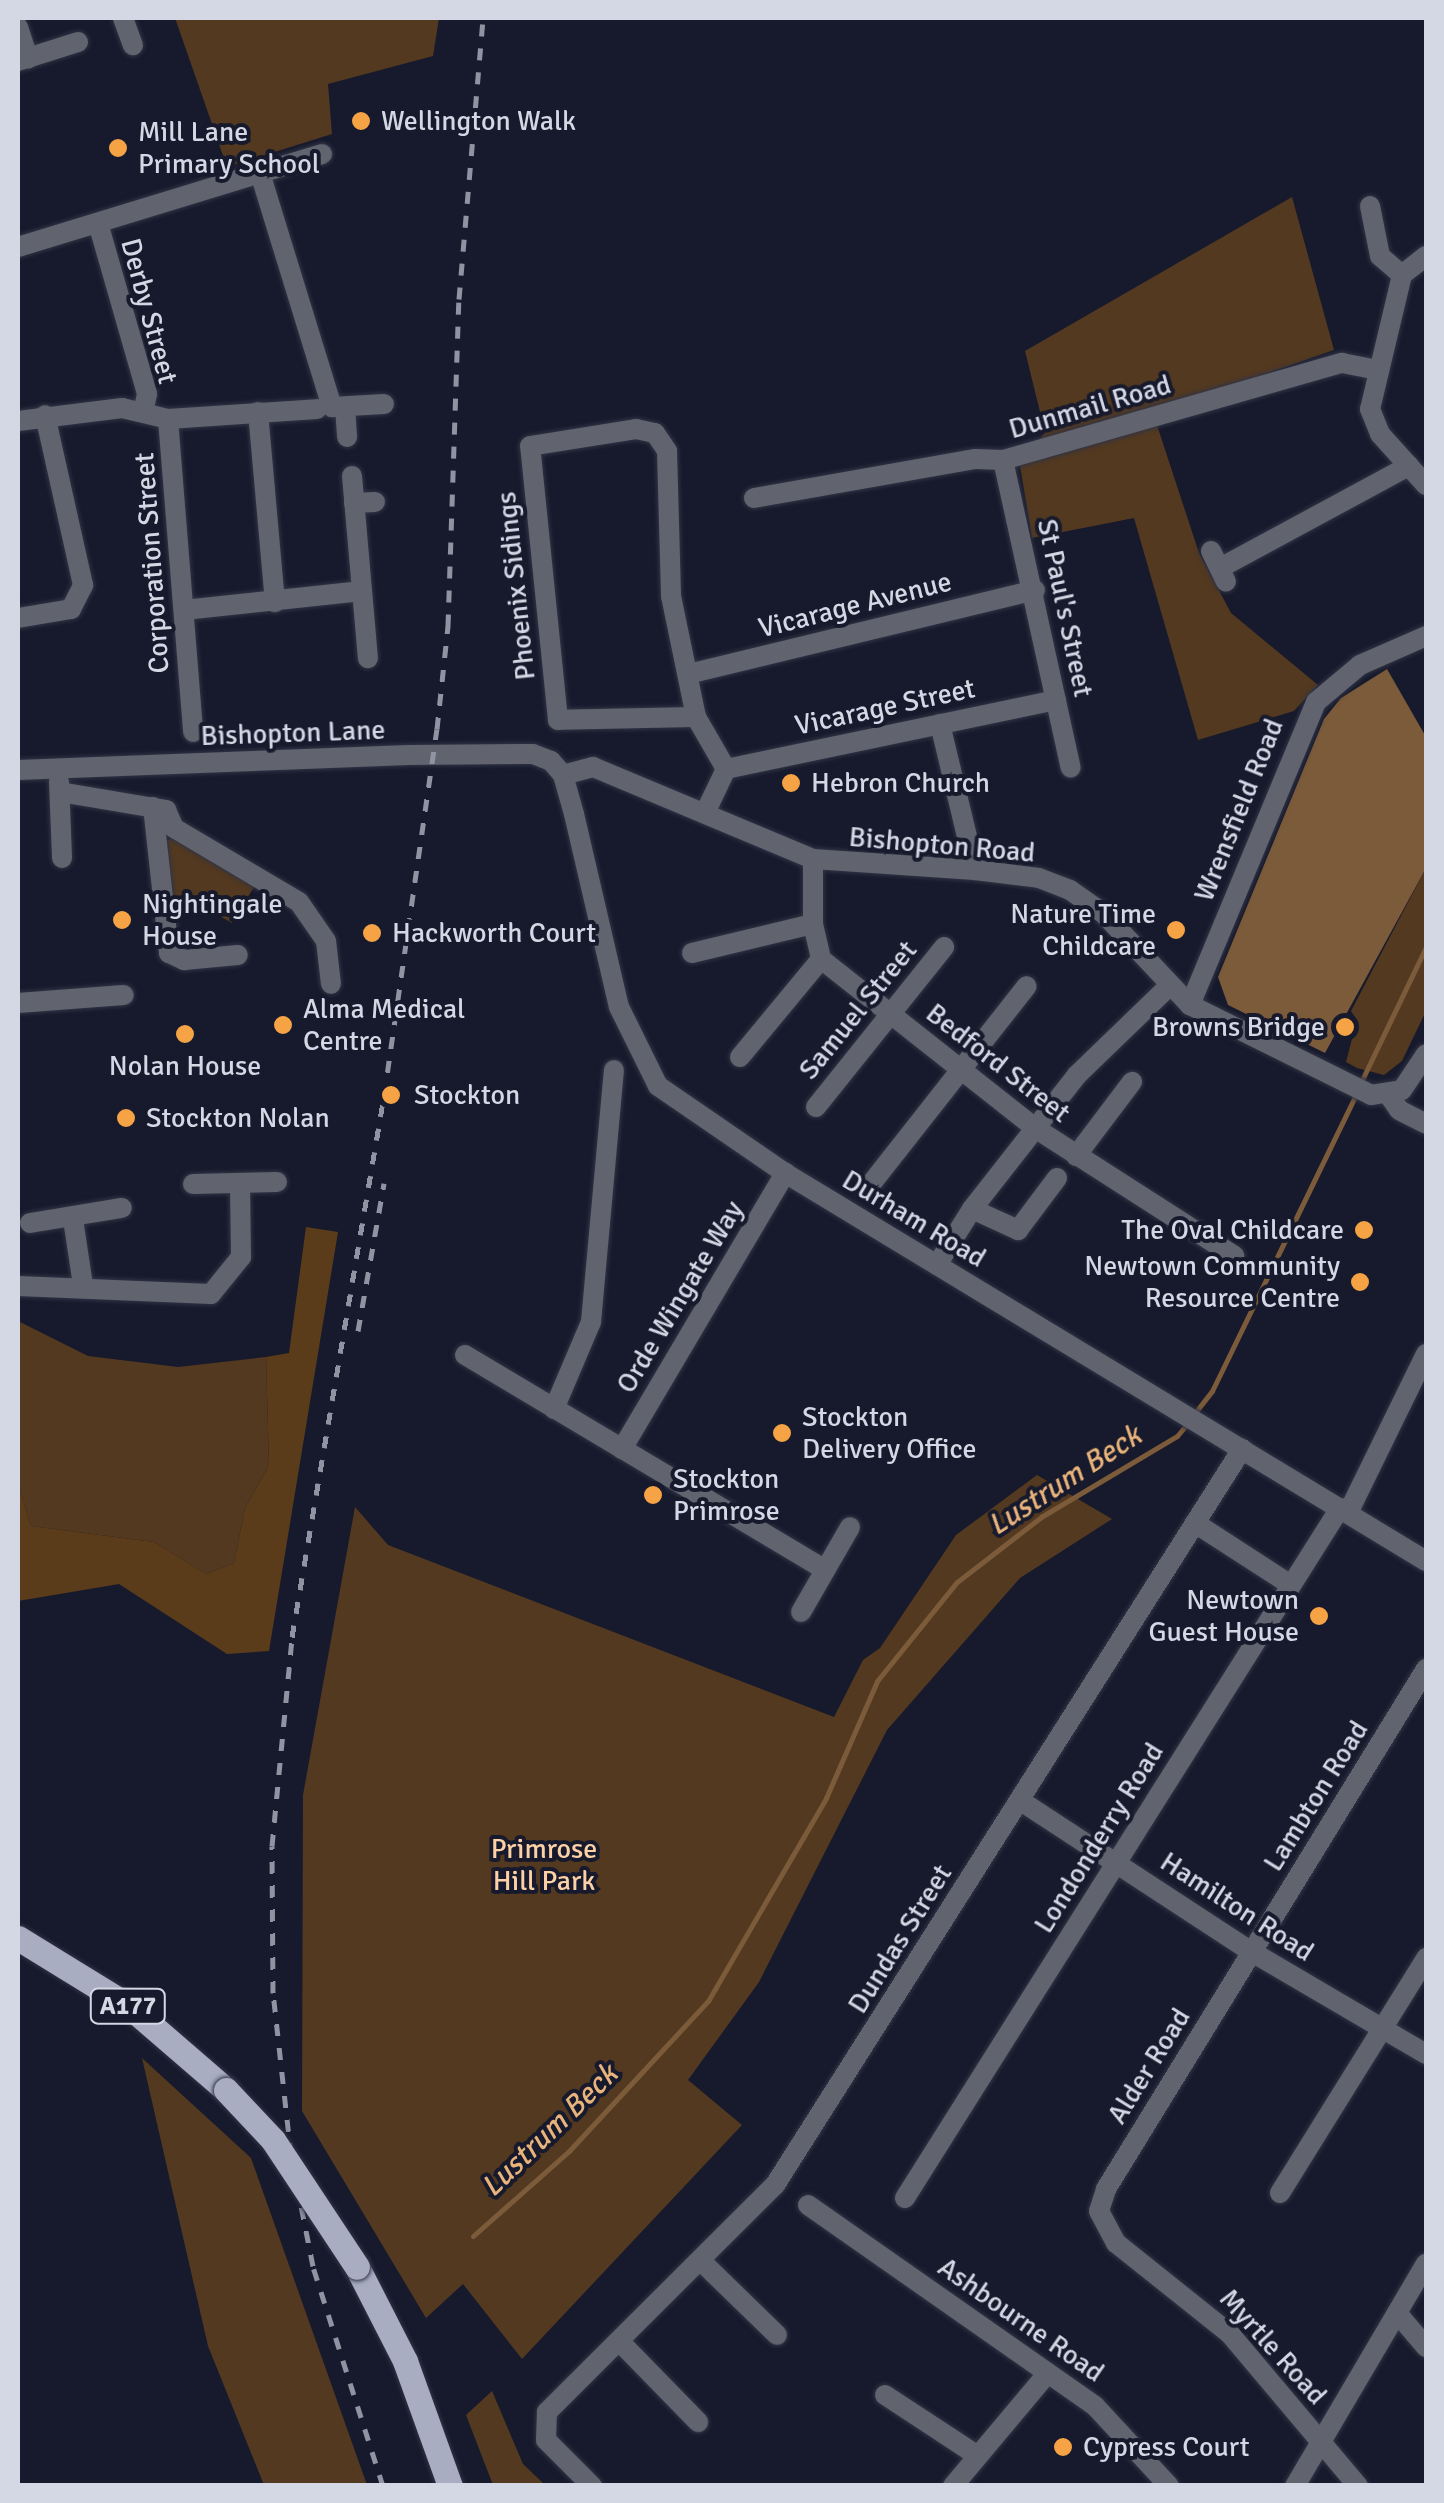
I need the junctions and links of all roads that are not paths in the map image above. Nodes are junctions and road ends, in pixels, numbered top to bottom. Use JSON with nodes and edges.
{"nodes":[{"id":1,"x":124,"y":18,"type":"edge"},
{"id":2,"x":18,"y":28,"type":"edge"},
{"id":3,"x":78,"y":42,"type":"dead end"},
{"id":4,"x":133,"y":45,"type":"dead end"},
{"id":5,"x":23,"y":60,"type":"edge"},
{"id":6,"x":322,"y":154,"type":"dead end"},
{"id":7,"x":260,"y":173,"type":"junction"},
{"id":8,"x":1370,"y":206,"type":"dead end"},
{"id":9,"x":98,"y":223,"type":"junction"},
{"id":10,"x":18,"y":247,"type":"edge"},
{"id":11,"x":1426,"y":256,"type":"edge"},
{"id":12,"x":1402,"y":275,"type":"junction"},
{"id":13,"x":1379,"y":370,"type":"junction"},
{"id":14,"x":384,"y":404,"type":"dead end"},
{"id":15,"x":344,"y":407,"type":"junction"},
{"id":16,"x":318,"y":408,"type":"dead end"},
{"id":17,"x":142,"y":412,"type":"junction"},
{"id":18,"x":258,"y":412,"type":"junction"},
{"id":19,"x":45,"y":416,"type":"junction"},
{"id":20,"x":168,"y":419,"type":"junction"},
{"id":21,"x":18,"y":421,"type":"edge"},
{"id":22,"x":347,"y":437,"type":"dead end"},
{"id":23,"x":1003,"y":460,"type":"junction"},
{"id":24,"x":1409,"y":466,"type":"junction"},
{"id":25,"x":352,"y":476,"type":"dead end"},
{"id":26,"x":1426,"y":486,"type":"edge"},
{"id":27,"x":754,"y":498,"type":"dead end"},
{"id":28,"x":1219,"y":567,"type":"dead end"},
{"id":29,"x":1035,"y":590,"type":"junction"},
{"id":30,"x":362,"y":591,"type":"junction"},
{"id":31,"x":276,"y":602,"type":"junction"},
{"id":32,"x":184,"y":610,"type":"junction"},
{"id":33,"x":20,"y":618,"type":"edge"},
{"id":34,"x":1426,"y":636,"type":"edge"},
{"id":35,"x":24,"y":640,"type":"dead end"},
{"id":36,"x":368,"y":658,"type":"dead end"},
{"id":37,"x":688,"y":674,"type":"junction"},
{"id":38,"x":1056,"y":700,"type":"junction"},
{"id":39,"x":696,"y":717,"type":"junction"},
{"id":40,"x":940,"y":724,"type":"junction"},
{"id":41,"x":193,"y":732,"type":"dead end"},
{"id":42,"x":1071,"y":768,"type":"dead end"},
{"id":43,"x":726,"y":769,"type":"junction"},
{"id":44,"x":18,"y":770,"type":"edge"},
{"id":45,"x":58,"y":770,"type":"junction"},
{"id":46,"x":563,"y":775,"type":"junction"},
{"id":47,"x":60,"y":792,"type":"junction"},
{"id":48,"x":153,"y":807,"type":"junction"},
{"id":49,"x":706,"y":810,"type":"junction"},
{"id":50,"x":62,"y":858,"type":"dead end"},
{"id":51,"x":813,"y":859,"type":"junction"},
{"id":52,"x":974,"y":870,"type":"junction"},
{"id":53,"x":812,"y":924,"type":"junction"},
{"id":54,"x":944,"y":948,"type":"dead end"},
{"id":55,"x":692,"y":953,"type":"dead end"},
{"id":56,"x":238,"y":954,"type":"dead end"},
{"id":57,"x":821,"y":959,"type":"junction"},
{"id":58,"x":331,"y":984,"type":"dead end"},
{"id":59,"x":1027,"y":986,"type":"dead end"},
{"id":60,"x":1167,"y":988,"type":"junction"},
{"id":61,"x":124,"y":995,"type":"dead end"},
{"id":62,"x":18,"y":1002,"type":"edge"},
{"id":63,"x":1190,"y":1006,"type":"junction"},
{"id":64,"x":890,"y":1012,"type":"junction"},
{"id":65,"x":1426,"y":1054,"type":"edge"},
{"id":66,"x":740,"y":1057,"type":"dead end"},
{"id":67,"x":614,"y":1070,"type":"dead end"},
{"id":68,"x":963,"y":1070,"type":"junction"},
{"id":69,"x":1132,"y":1082,"type":"dead end"},
{"id":70,"x":1379,"y":1094,"type":"junction"},
{"id":71,"x":816,"y":1107,"type":"dead end"},
{"id":72,"x":1426,"y":1124,"type":"edge"},
{"id":73,"x":1035,"y":1128,"type":"junction"},
{"id":74,"x":1076,"y":1156,"type":"junction"},
{"id":75,"x":785,"y":1173,"type":"junction"},
{"id":76,"x":1057,"y":1178,"type":"dead end"},
{"id":77,"x":277,"y":1182,"type":"dead end"},
{"id":78,"x":240,"y":1183,"type":"junction"},
{"id":79,"x":193,"y":1184,"type":"dead end"},
{"id":80,"x":867,"y":1189,"type":"dead end"},
{"id":81,"x":122,"y":1208,"type":"dead end"},
{"id":82,"x":972,"y":1209,"type":"junction"},
{"id":83,"x":73,"y":1219,"type":"junction"},
{"id":84,"x":30,"y":1224,"type":"dead end"},
{"id":85,"x":1234,"y":1256,"type":"dead end"},
{"id":86,"x":937,"y":1265,"type":"junction"},
{"id":87,"x":83,"y":1285,"type":"junction"},
{"id":88,"x":18,"y":1286,"type":"edge"},
{"id":89,"x":1426,"y":1354,"type":"edge"},
{"id":90,"x":465,"y":1355,"type":"dead end"},
{"id":91,"x":554,"y":1409,"type":"junction"},
{"id":92,"x":622,"y":1448,"type":"junction"},
{"id":93,"x":1242,"y":1449,"type":"junction"},
{"id":94,"x":1344,"y":1511,"type":"junction"},
{"id":95,"x":1195,"y":1523,"type":"junction"},
{"id":96,"x":850,"y":1528,"type":"dead end"},
{"id":97,"x":1426,"y":1561,"type":"edge"},
{"id":98,"x":826,"y":1570,"type":"junction"},
{"id":99,"x":1292,"y":1585,"type":"junction"},
{"id":100,"x":800,"y":1612,"type":"dead end"},
{"id":101,"x":1426,"y":1669,"type":"edge"},
{"id":102,"x":1022,"y":1800,"type":"junction"},
{"id":103,"x":1118,"y":1862,"type":"junction"},
{"id":104,"x":18,"y":1938,"type":"edge"},
{"id":105,"x":1252,"y":1952,"type":"junction"},
{"id":106,"x":1426,"y":1958,"type":"edge"},
{"id":107,"x":1382,"y":2032,"type":"junction"},
{"id":108,"x":1426,"y":2054,"type":"edge"},
{"id":109,"x":1280,"y":2193,"type":"dead end"},
{"id":110,"x":905,"y":2198,"type":"dead end"},
{"id":111,"x":825,"y":2207,"type":"dead end"},
{"id":112,"x":1099,"y":2211,"type":"joint"},
{"id":113,"x":701,"y":2260,"type":"junction"},
{"id":114,"x":1426,"y":2264,"type":"edge"},
{"id":115,"x":1397,"y":2313,"type":"junction"},
{"id":116,"x":777,"y":2335,"type":"dead end"},
{"id":117,"x":620,"y":2342,"type":"junction"},
{"id":118,"x":1426,"y":2348,"type":"edge"},
{"id":119,"x":1047,"y":2374,"type":"junction"},
{"id":120,"x":886,"y":2394,"type":"dead end"},
{"id":121,"x":698,"y":2422,"type":"dead end"},
{"id":122,"x":1320,"y":2442,"type":"junction"},
{"id":123,"x":978,"y":2456,"type":"junction"},
{"id":124,"x":450,"y":2486,"type":"edge"},
{"id":125,"x":592,"y":2486,"type":"edge"},
{"id":126,"x":953,"y":2486,"type":"edge"},
{"id":127,"x":1169,"y":2486,"type":"edge"},
{"id":128,"x":1295,"y":2486,"type":"edge"},
{"id":129,"x":1358,"y":2486,"type":"edge"}],
"edges":[{"from":1,"to":4,"type":"street"},
{"from":2,"to":5,"type":"street"},
{"from":3,"to":5,"type":"street"},
{"from":6,"to":7,"type":"street"},
{"from":7,"to":9,"type":"street"},
{"from":7,"to":15,"type":"street"},
{"from":8,"to":12,"type":"street"},
{"from":9,"to":10,"type":"street"},
{"from":9,"to":17,"type":"street","name":"Derby Street"},
{"from":11,"to":12,"type":"street"},
{"from":12,"to":13,"type":"street"},
{"from":13,"to":23,"type":"street","name":"Dunmail Road"},
{"from":13,"to":24,"type":"street"},
{"from":14,"to":15,"type":"street"},
{"from":15,"to":22,"type":"street"},
{"from":16,"to":18,"type":"street"},
{"from":17,"to":19,"type":"street"},
{"from":17,"to":20,"type":"street"},
{"from":18,"to":20,"type":"street"},
{"from":18,"to":31,"type":"street"},
{"from":19,"to":21,"type":"street"},
{"from":19,"to":33,"type":"street"},
{"from":20,"to":32,"type":"street","name":"Corporation Street"},
{"from":23,"to":27,"type":"street","name":"Dunmail Road"},
{"from":23,"to":29,"type":"street","name":"St Paul's Street"},
{"from":24,"to":26,"type":"street"},
{"from":24,"to":28,"type":"street"},
{"from":25,"to":30,"type":"street"},
{"from":29,"to":37,"type":"street","name":"Vicarage Avenue"},
{"from":29,"to":38,"type":"street","name":"St Paul's Street"},
{"from":30,"to":31,"type":"street"},
{"from":30,"to":36,"type":"street"},
{"from":31,"to":32,"type":"street"},
{"from":32,"to":41,"type":"street","name":"Corporation Street"},
{"from":33,"to":35,"type":"street"},
{"from":34,"to":63,"type":"street","name":"Wrensfield Road"},
{"from":37,"to":39,"type":"street"},
{"from":37,"to":39,"type":"street","name":"Phoenix Sidings"},
{"from":38,"to":40,"type":"street","name":"Vicarage Street"},
{"from":38,"to":42,"type":"street","name":"St Paul's Street"},
{"from":39,"to":43,"type":"street"},
{"from":40,"to":43,"type":"street","name":"Vicarage Street"},
{"from":40,"to":52,"type":"street"},
{"from":43,"to":49,"type":"street"},
{"from":44,"to":45,"type":"street","name":"Bishopton Lane"},
{"from":45,"to":46,"type":"street","name":"Bishopton Lane"},
{"from":45,"to":47,"type":"street"},
{"from":46,"to":49,"type":"street","name":"Bishopton Road"},
{"from":46,"to":75,"type":"street","name":"Durham Road"},
{"from":47,"to":48,"type":"street"},
{"from":47,"to":50,"type":"street"},
{"from":48,"to":56,"type":"street"},
{"from":48,"to":58,"type":"street"},
{"from":49,"to":51,"type":"street","name":"Bishopton Road"},
{"from":51,"to":52,"type":"street","name":"Bishopton Road"},
{"from":51,"to":53,"type":"street"},
{"from":52,"to":60,"type":"street","name":"Bishopton Road"},
{"from":53,"to":55,"type":"street"},
{"from":53,"to":57,"type":"street"},
{"from":54,"to":64,"type":"street","name":"Samuel Street"},
{"from":57,"to":64,"type":"street","name":"Bedford Street"},
{"from":57,"to":66,"type":"street"},
{"from":59,"to":68,"type":"street"},
{"from":60,"to":63,"type":"street","name":"Bishopton Road"},
{"from":60,"to":73,"type":"street"},
{"from":61,"to":62,"type":"street"},
{"from":63,"to":70,"type":"street","name":"Bishopton Road"},
{"from":64,"to":68,"type":"street","name":"Bedford Street"},
{"from":64,"to":71,"type":"street","name":"Samuel Street"},
{"from":65,"to":70,"type":"street"},
{"from":67,"to":91,"type":"street"},
{"from":68,"to":73,"type":"street","name":"Bedford Street"},
{"from":68,"to":80,"type":"street"},
{"from":69,"to":74,"type":"street"},
{"from":70,"to":72,"type":"street","name":"Bishopton Road"},
{"from":73,"to":74,"type":"street","name":"Bedford Street"},
{"from":73,"to":82,"type":"street"},
{"from":74,"to":85,"type":"street","name":"Bedford Street"},
{"from":75,"to":86,"type":"street","name":"Durham Road"},
{"from":75,"to":92,"type":"street","name":"Orde Wingate Way"},
{"from":76,"to":82,"type":"street"},
{"from":77,"to":78,"type":"street"},
{"from":78,"to":79,"type":"street"},
{"from":78,"to":87,"type":"street"},
{"from":81,"to":83,"type":"street"},
{"from":82,"to":86,"type":"street"},
{"from":83,"to":84,"type":"street"},
{"from":83,"to":87,"type":"street"},
{"from":86,"to":93,"type":"street","name":"Durham Road"},
{"from":87,"to":88,"type":"street"},
{"from":89,"to":94,"type":"street","name":"Londonderry Road"},
{"from":90,"to":91,"type":"street"},
{"from":91,"to":92,"type":"street"},
{"from":92,"to":98,"type":"street"},
{"from":93,"to":94,"type":"street","name":"Durham Road"},
{"from":93,"to":95,"type":"street","name":"Dundas Street"},
{"from":94,"to":97,"type":"street","name":"Durham Road"},
{"from":94,"to":99,"type":"street","name":"Londonderry Road"},
{"from":95,"to":99,"type":"street"},
{"from":95,"to":102,"type":"street","name":"Dundas Street"},
{"from":96,"to":98,"type":"street"},
{"from":98,"to":100,"type":"street"},
{"from":99,"to":103,"type":"street","name":"Londonderry Road"},
{"from":101,"to":105,"type":"street","name":"Lambton Road"},
{"from":102,"to":103,"type":"street","name":"Hamilton Road"},
{"from":102,"to":113,"type":"street","name":"Dundas Street"},
{"from":103,"to":105,"type":"street","name":"Hamilton Road"},
{"from":103,"to":110,"type":"street","name":"Londonderry Road"},
{"from":104,"to":124,"type":"main road","number":"A177","bridge":true},
{"from":105,"to":107,"type":"street","name":"Hamilton Road"},
{"from":105,"to":112,"type":"street","name":"Alder Road"},
{"from":106,"to":107,"type":"street"},
{"from":107,"to":108,"type":"street","name":"Hamilton Road"},
{"from":107,"to":109,"type":"street"},
{"from":111,"to":119,"type":"street","name":"Ashbourne Road"},
{"from":112,"to":122,"type":"street","name":"Myrtle Road"},
{"from":113,"to":116,"type":"street"},
{"from":113,"to":117,"type":"street","name":"Dundas Street"},
{"from":114,"to":115,"type":"street"},
{"from":115,"to":118,"type":"street"},
{"from":115,"to":122,"type":"street"},
{"from":117,"to":121,"type":"street"},
{"from":117,"to":125,"type":"street","name":"Dundas Street"},
{"from":119,"to":123,"type":"street"},
{"from":119,"to":127,"type":"street","name":"Ashbourne Road"},
{"from":120,"to":123,"type":"street"},
{"from":122,"to":128,"type":"street"},
{"from":122,"to":129,"type":"street","name":"Myrtle Road"},
{"from":123,"to":126,"type":"street"}]}
